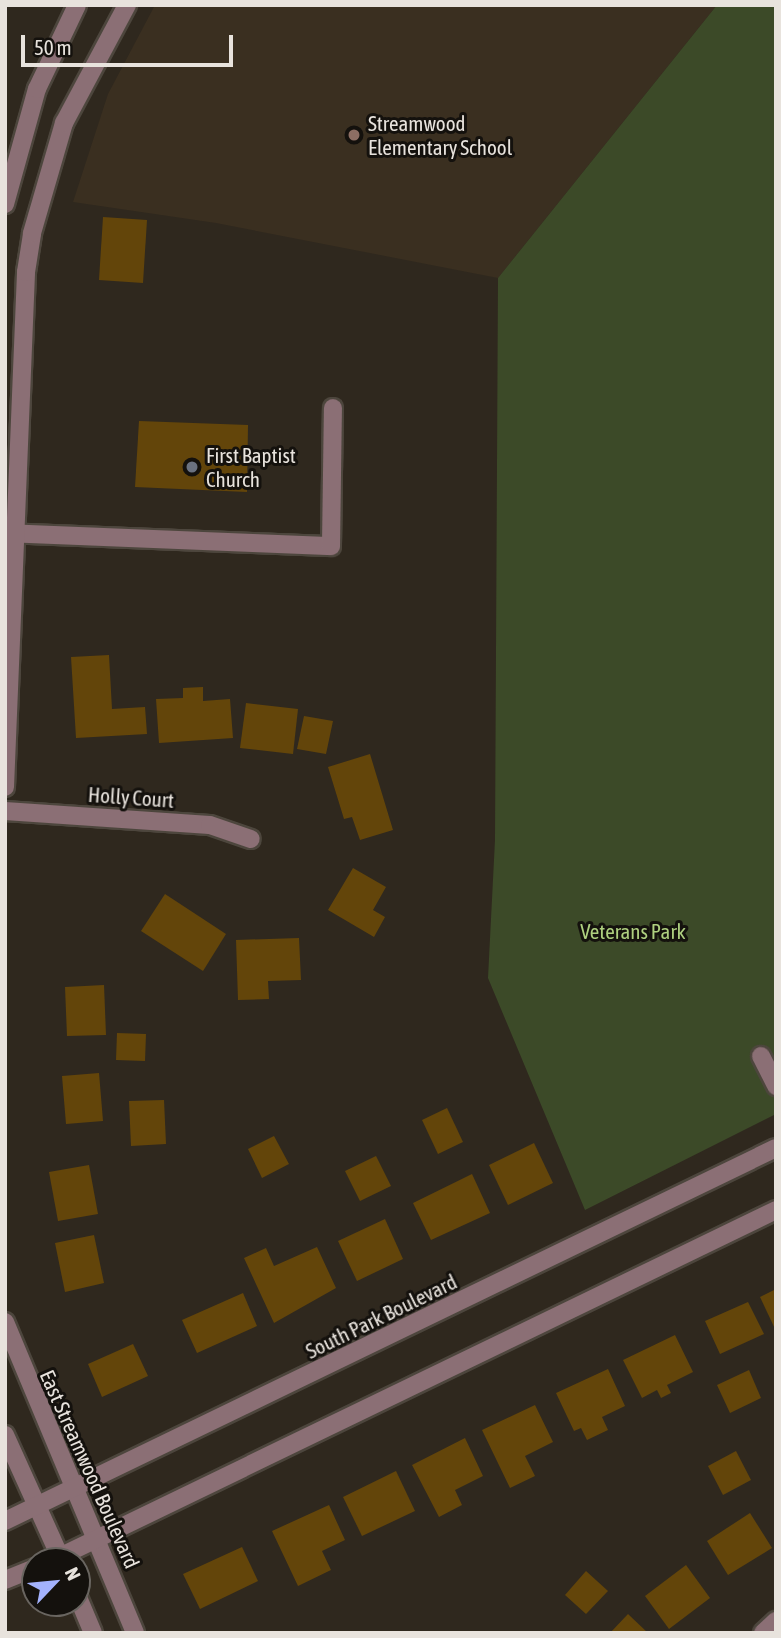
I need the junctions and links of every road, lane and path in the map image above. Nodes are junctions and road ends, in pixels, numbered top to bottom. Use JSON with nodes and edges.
{"nodes":[{"id":1,"x":77,"y":5,"type":"edge"},
{"id":2,"x":127,"y":5,"type":"edge"},
{"id":3,"x":5,"y":204,"type":"edge"},
{"id":4,"x":333,"y":408,"type":"dead end"},
{"id":5,"x":12,"y":462,"type":"edge"},
{"id":6,"x":11,"y":533,"type":"edge"},
{"id":7,"x":5,"y":787,"type":"edge"},
{"id":8,"x":5,"y":811,"type":"edge"},
{"id":9,"x":251,"y":839,"type":"dead end"},
{"id":10,"x":761,"y":1056,"type":"dead end"},
{"id":11,"x":776,"y":1086,"type":"edge"},
{"id":12,"x":776,"y":1149,"type":"edge"},
{"id":13,"x":776,"y":1210,"type":"edge"},
{"id":14,"x":5,"y":1322,"type":"edge"},
{"id":15,"x":5,"y":1436,"type":"edge"},
{"id":16,"x":74,"y":1491,"type":"junction"},
{"id":17,"x":35,"y":1508,"type":"junction"},
{"id":18,"x":5,"y":1521,"type":"edge"},
{"id":19,"x":97,"y":1541,"type":"junction"},
{"id":20,"x":52,"y":1547,"type":"edge"},
{"id":21,"x":85,"y":1547,"type":"edge"},
{"id":22,"x":776,"y":1621,"type":"edge"},
{"id":23,"x":135,"y":1633,"type":"edge"},
{"id":24,"x":763,"y":1633,"type":"edge"}],
"edges":[{"from":1,"to":3,"type":"street"},
{"from":2,"to":5,"type":"street"},
{"from":4,"to":6,"type":"street"},
{"from":5,"to":6,"type":"street"},
{"from":6,"to":7,"type":"street"},
{"from":8,"to":9,"type":"street","name":"Holly Court"},
{"from":10,"to":11,"type":"street"},
{"from":12,"to":16,"type":"street","name":"South Park Boulevard"},
{"from":13,"to":19,"type":"street"},
{"from":14,"to":16,"type":"street","name":"East Streamwood Boulevard"},
{"from":15,"to":17,"type":"street"},
{"from":16,"to":17,"type":"street","name":"South Park Boulevard"},
{"from":16,"to":19,"type":"street","name":"East Streamwood Boulevard"},
{"from":17,"to":18,"type":"street","name":"South Park Boulevard"},
{"from":17,"to":20,"type":"street"},
{"from":19,"to":21,"type":"street"},
{"from":19,"to":23,"type":"street","name":"East Streamwood Boulevard"},
{"from":22,"to":24,"type":"street"}]}
